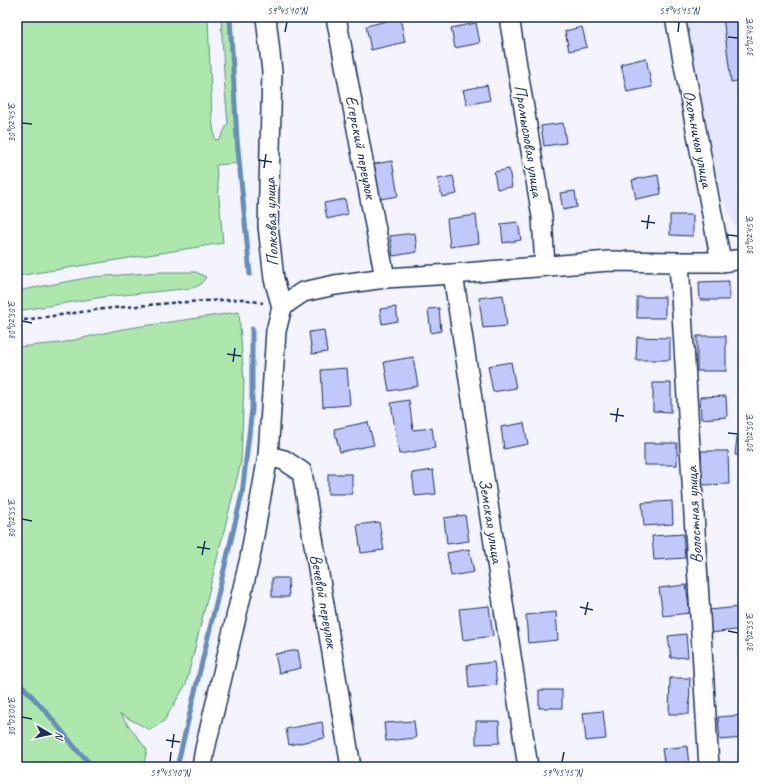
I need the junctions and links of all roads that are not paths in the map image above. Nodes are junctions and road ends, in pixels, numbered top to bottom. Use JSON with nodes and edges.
{"nodes":[{"id":1,"x":266,"y":17,"type":"edge"},
{"id":2,"x":336,"y":17,"type":"edge"},
{"id":3,"x":509,"y":17,"type":"edge"},
{"id":4,"x":675,"y":17,"type":"edge"},
{"id":5,"x":743,"y":259,"type":"edge"},
{"id":6,"x":679,"y":262,"type":"junction"},
{"id":7,"x":721,"y":262,"type":"junction"},
{"id":8,"x":545,"y":266,"type":"junction"},
{"id":9,"x":453,"y":274,"type":"junction"},
{"id":10,"x":385,"y":278,"type":"junction"},
{"id":11,"x":282,"y":307,"type":"junction"},
{"id":12,"x":268,"y":456,"type":"junction"},
{"id":13,"x":202,"y":767,"type":"edge"},
{"id":14,"x":351,"y":767,"type":"edge"},
{"id":15,"x":528,"y":767,"type":"edge"},
{"id":16,"x":709,"y":767,"type":"edge"}],
"edges":[{"from":1,"to":11,"type":"street","name":"Полковая улица"},
{"from":2,"to":10,"type":"street","name":"Егерский переулок"},
{"from":3,"to":8,"type":"street","name":"Промысловая улица"},
{"from":4,"to":7,"type":"street","name":"Охотничья улица"},
{"from":5,"to":7,"type":"street"},
{"from":6,"to":7,"type":"street"},
{"from":6,"to":8,"type":"street"},
{"from":6,"to":16,"type":"street","name":"Волостная улица"},
{"from":8,"to":9,"type":"street"},
{"from":9,"to":10,"type":"street"},
{"from":9,"to":15,"type":"street","name":"Земская улица"},
{"from":10,"to":11,"type":"street"},
{"from":11,"to":12,"type":"street"},
{"from":12,"to":13,"type":"street"},
{"from":12,"to":14,"type":"street","name":"Вечевой переулок"}]}
